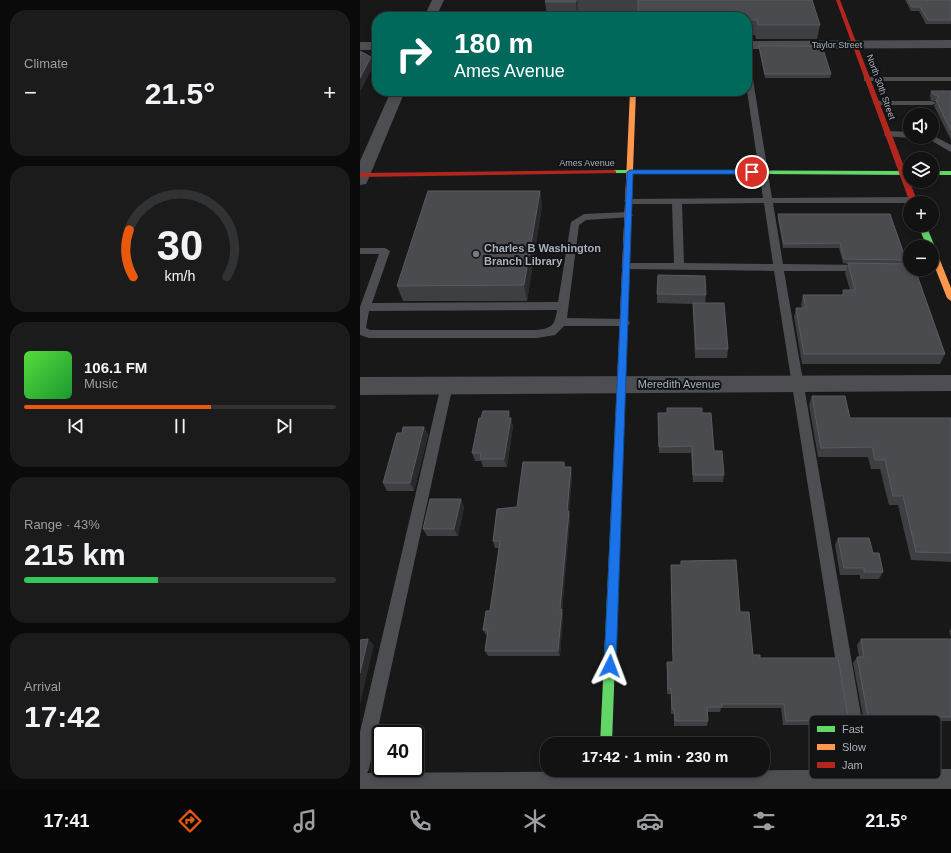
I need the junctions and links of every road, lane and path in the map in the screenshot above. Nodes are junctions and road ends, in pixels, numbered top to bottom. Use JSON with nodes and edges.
{"nodes":[{"id":1,"x":438,"y":0,"type":"edge"},
{"id":2,"x":838,"y":0,"type":"edge"},
{"id":3,"x":432,"y":12,"type":"edge"},
{"id":4,"x":951,"y":44,"type":"edge"},
{"id":5,"x":752,"y":45,"type":"edge"},
{"id":6,"x":855,"y":45,"type":"junction"},
{"id":7,"x":360,"y":46,"type":"edge"},
{"id":8,"x":372,"y":46,"type":"edge"},
{"id":9,"x":867,"y":79,"type":"junction"},
{"id":10,"x":951,"y":79,"type":"edge"},
{"id":11,"x":396,"y":96,"type":"edge"},
{"id":12,"x":633,"y":96,"type":"edge"},
{"id":13,"x":752,"y":96,"type":"edge"},
{"id":14,"x":876,"y":103,"type":"junction"},
{"id":15,"x":932,"y":104,"type":"dead end"},
{"id":16,"x":888,"y":134,"type":"junction"},
{"id":17,"x":903,"y":135,"type":"edge"},
{"id":18,"x":939,"y":142,"type":"edge"},
{"id":19,"x":951,"y":149,"type":"edge"},
{"id":20,"x":903,"y":166,"type":"edge"},
{"id":21,"x":630,"y":172,"type":"junction"},
{"id":22,"x":764,"y":172,"type":"junction"},
{"id":23,"x":903,"y":172,"type":"edge"},
{"id":24,"x":939,"y":172,"type":"edge"},
{"id":25,"x":951,"y":172,"type":"edge"},
{"id":26,"x":361,"y":177,"type":"edge"},
{"id":27,"x":768,"y":200,"type":"junction"},
{"id":28,"x":629,"y":201,"type":"junction"},
{"id":29,"x":677,"y":201,"type":"junction"},
{"id":30,"x":903,"y":201,"type":"edge"},
{"id":31,"x":628,"y":215,"type":"junction"},
{"id":32,"x":360,"y":251,"type":"edge"},
{"id":33,"x":626,"y":266,"type":"junction"},
{"id":34,"x":679,"y":267,"type":"junction"},
{"id":35,"x":779,"y":268,"type":"junction"},
{"id":36,"x":872,"y":268,"type":"edge"},
{"id":37,"x":939,"y":275,"type":"edge"},
{"id":38,"x":951,"y":298,"type":"edge"},
{"id":39,"x":562,"y":306,"type":"junction"},
{"id":40,"x":366,"y":307,"type":"junction"},
{"id":41,"x":361,"y":319,"type":"edge"},
{"id":42,"x":561,"y":322,"type":"junction"},
{"id":43,"x":624,"y":323,"type":"junction"},
{"id":44,"x":796,"y":383,"type":"junction"},
{"id":45,"x":951,"y":383,"type":"edge"},
{"id":46,"x":622,"y":384,"type":"junction"},
{"id":47,"x":447,"y":385,"type":"junction"},
{"id":48,"x":360,"y":386,"type":"edge"},
{"id":49,"x":852,"y":715,"type":"edge"},
{"id":50,"x":606,"y":737,"type":"edge"},
{"id":51,"x":360,"y":769,"type":"edge"},
{"id":52,"x":863,"y":779,"type":"edge"},
{"id":53,"x":605,"y":782,"type":"edge"},
{"id":54,"x":951,"y":785,"type":"edge"},
{"id":55,"x":864,"y":786,"type":"junction"},
{"id":56,"x":730,"y":788,"type":"edge"},
{"id":57,"x":360,"y":789,"type":"edge"}],
"edges":[{"from":1,"to":3,"type":"street"},
{"from":2,"to":6,"type":"main road","name":"North 30th Street"},
{"from":4,"to":6,"type":"street","name":"Taylor Street"},
{"from":5,"to":6,"type":"street","name":"Taylor Street"},
{"from":6,"to":9,"type":"main road","name":"North 30th Street"},
{"from":7,"to":8,"type":"street"},
{"from":9,"to":10,"type":"lane"},
{"from":9,"to":14,"type":"main road","name":"North 30th Street"},
{"from":11,"to":26,"type":"street"},
{"from":12,"to":21,"type":"main road"},
{"from":13,"to":22,"type":"lane"},
{"from":14,"to":15,"type":"lane"},
{"from":14,"to":16,"type":"main road","name":"North 30th Street"},
{"from":16,"to":17,"type":"lane"},
{"from":16,"to":20,"type":"main road","name":"North 30th Street"},
{"from":18,"to":19,"type":"lane"},
{"from":21,"to":22,"type":"main road","name":"Ames Avenue"},
{"from":21,"to":26,"type":"main road","name":"Ames Avenue"},
{"from":21,"to":28,"type":"main road"},
{"from":22,"to":23,"type":"main road","name":"Ames Avenue"},
{"from":22,"to":27,"type":"lane"},
{"from":24,"to":25,"type":"main road"},
{"from":27,"to":29,"type":"lane"},
{"from":27,"to":30,"type":"lane"},
{"from":27,"to":35,"type":"lane"},
{"from":28,"to":29,"type":"lane"},
{"from":28,"to":31,"type":"main road"},
{"from":29,"to":34,"type":"lane"},
{"from":31,"to":33,"type":"main road"},
{"from":31,"to":39,"type":"lane"},
{"from":32,"to":40,"type":"lane"},
{"from":33,"to":34,"type":"lane"},
{"from":33,"to":43,"type":"main road"},
{"from":34,"to":35,"type":"lane"},
{"from":35,"to":36,"type":"lane"},
{"from":35,"to":44,"type":"lane"},
{"from":37,"to":38,"type":"main road"},
{"from":39,"to":40,"type":"lane"},
{"from":39,"to":42,"type":"lane"},
{"from":40,"to":41,"type":"lane"},
{"from":41,"to":42,"type":"lane"},
{"from":42,"to":43,"type":"lane"},
{"from":43,"to":46,"type":"main road"},
{"from":44,"to":45,"type":"street","name":"Meredith Avenue"},
{"from":44,"to":46,"type":"street","name":"Meredith Avenue"},
{"from":44,"to":49,"type":"lane"},
{"from":46,"to":47,"type":"street","name":"Meredith Avenue"},
{"from":46,"to":50,"type":"main road"},
{"from":47,"to":48,"type":"street","name":"Meredith Avenue"},
{"from":47,"to":51,"type":"lane"},
{"from":52,"to":55,"type":"lane"},
{"from":53,"to":56,"type":"street"},
{"from":53,"to":57,"type":"street"},
{"from":54,"to":55,"type":"street"},
{"from":55,"to":56,"type":"street"}]}
